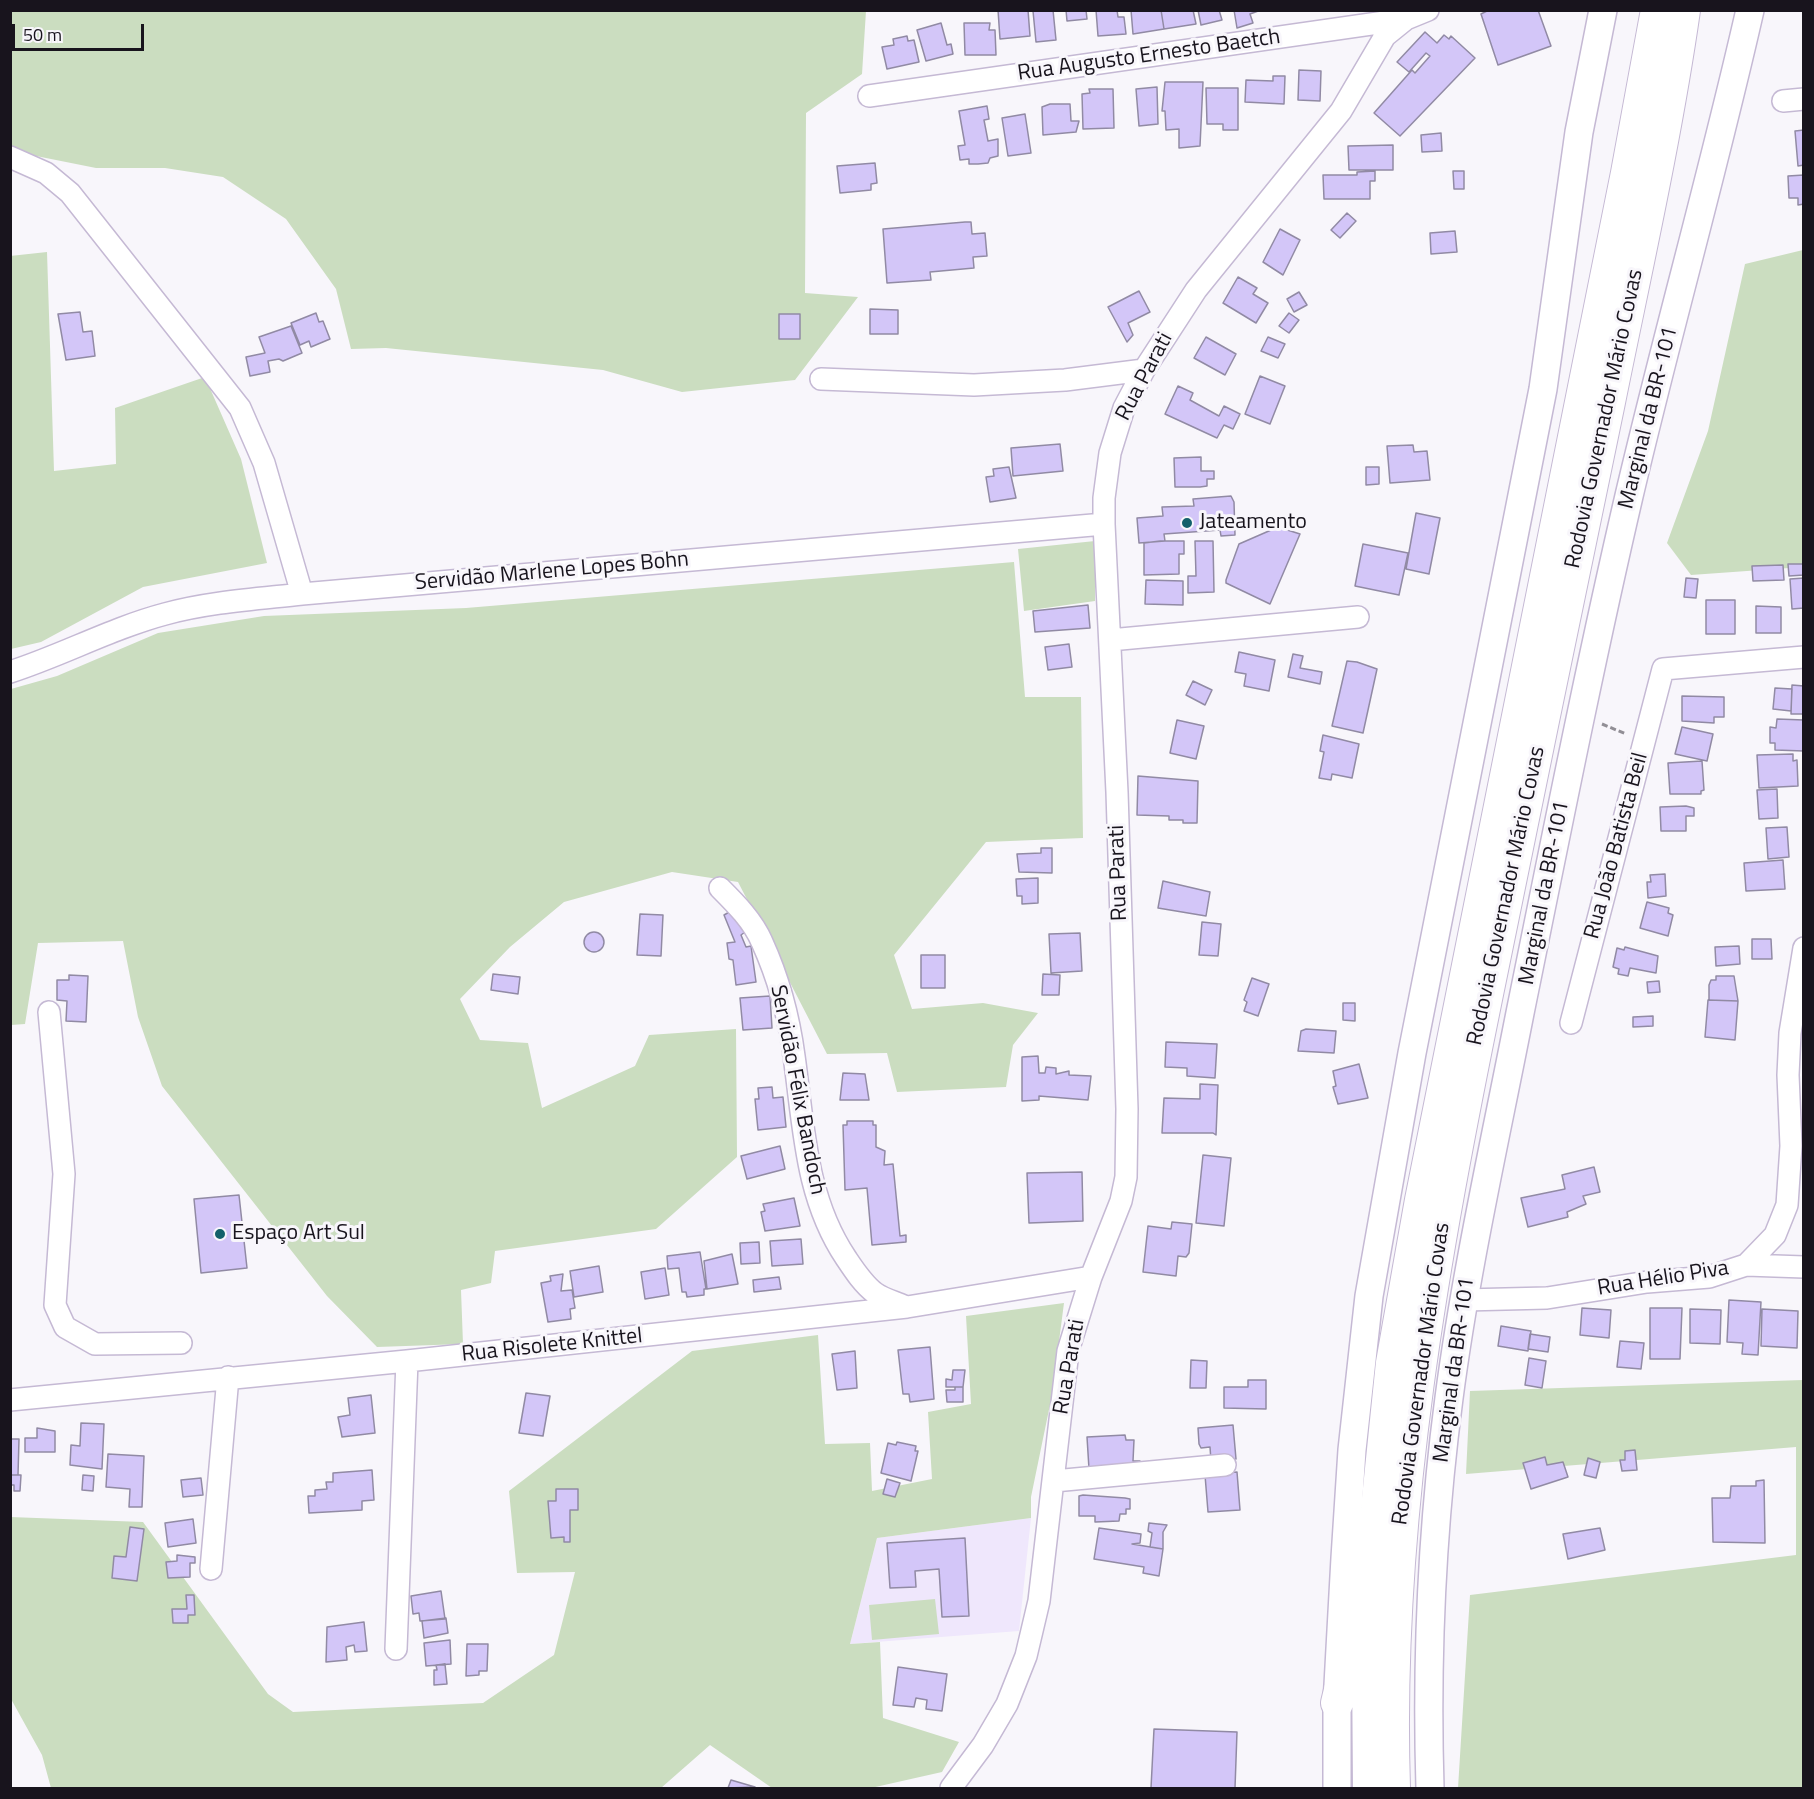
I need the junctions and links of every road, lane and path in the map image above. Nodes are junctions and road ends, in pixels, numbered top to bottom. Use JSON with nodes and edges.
{"nodes":[{"id":1,"x":1330,"y":10,"type":"edge"},
{"id":2,"x":1428,"y":10,"type":"edge"},
{"id":3,"x":1603,"y":10,"type":"edge"},
{"id":4,"x":1657,"y":10,"type":"edge"},
{"id":5,"x":1684,"y":10,"type":"edge"},
{"id":6,"x":1750,"y":10,"type":"edge"},
{"id":7,"x":1406,"y":19,"type":"junction"},
{"id":8,"x":1352,"y":26,"type":"junction"},
{"id":9,"x":869,"y":96,"type":"dead end"},
{"id":10,"x":10,"y":157,"type":"edge"},
{"id":11,"x":1144,"y":370,"type":"junction"},
{"id":12,"x":821,"y":379,"type":"dead end"},
{"id":13,"x":1104,"y":524,"type":"junction"},
{"id":14,"x":302,"y":594,"type":"junction"},
{"id":15,"x":1358,"y":617,"type":"dead end"},
{"id":16,"x":1110,"y":640,"type":"junction"},
{"id":17,"x":1803,"y":657,"type":"edge"},
{"id":18,"x":10,"y":672,"type":"edge"},
{"id":19,"x":1580,"y":718,"type":"junction"},
{"id":20,"x":1644,"y":745,"type":"junction"},
{"id":21,"x":720,"y":888,"type":"dead end"},
{"id":22,"x":1803,"y":948,"type":"edge"},
{"id":23,"x":49,"y":1012,"type":"dead end"},
{"id":24,"x":1571,"y":1023,"type":"dead end"},
{"id":25,"x":1746,"y":1265,"type":"junction"},
{"id":26,"x":1803,"y":1267,"type":"edge"},
{"id":27,"x":1091,"y":1277,"type":"junction"},
{"id":28,"x":1464,"y":1300,"type":"junction"},
{"id":29,"x":907,"y":1307,"type":"junction"},
{"id":30,"x":181,"y":1343,"type":"dead end"},
{"id":31,"x":407,"y":1362,"type":"junction"},
{"id":32,"x":228,"y":1377,"type":"junction"},
{"id":33,"x":10,"y":1400,"type":"edge"},
{"id":34,"x":1225,"y":1465,"type":"dead end"},
{"id":35,"x":1054,"y":1481,"type":"junction"},
{"id":36,"x":1373,"y":1547,"type":"junction"},
{"id":37,"x":211,"y":1569,"type":"dead end"},
{"id":38,"x":396,"y":1649,"type":"dead end"},
{"id":39,"x":1337,"y":1703,"type":"junction"},
{"id":40,"x":951,"y":1788,"type":"edge"},
{"id":41,"x":1337,"y":1788,"type":"edge"},
{"id":42,"x":1369,"y":1788,"type":"edge"},
{"id":43,"x":1394,"y":1788,"type":"edge"},
{"id":44,"x":1430,"y":1788,"type":"edge"}],
"edges":[{"from":1,"to":8,"type":"street"},
{"from":2,"to":7,"type":"street","name":"Rua Augusto Ernesto Baetch"},
{"from":3,"to":39,"type":"main road"},
{"from":4,"to":36,"type":"highway","name":"Rodovia Governador Mário Covas"},
{"from":5,"to":43,"type":"highway","name":"Rodovia Governador Mário Covas"},
{"from":6,"to":19,"type":"main road","name":"Marginal da BR-101"},
{"from":7,"to":8,"type":"street","name":"Rua Augusto Ernesto Baetch"},
{"from":7,"to":11,"type":"street","name":"Rua Parati"},
{"from":8,"to":9,"type":"street","name":"Rua Augusto Ernesto Baetch"},
{"from":10,"to":14,"type":"street"},
{"from":11,"to":12,"type":"street"},
{"from":11,"to":13,"type":"street","name":"Rua Parati"},
{"from":13,"to":14,"type":"street","name":"Servidão Marlene Lopes Bohn"},
{"from":13,"to":16,"type":"street","name":"Rua Parati"},
{"from":14,"to":18,"type":"street","name":"Servidão Marlene Lopes Bohn"},
{"from":15,"to":16,"type":"street"},
{"from":16,"to":27,"type":"street","name":"Rua Parati"},
{"from":17,"to":20,"type":"street","name":"Rua João Batista Beil"},
{"from":19,"to":20,"type":"path"},
{"from":19,"to":28,"type":"main road","name":"Marginal da BR-101"},
{"from":20,"to":24,"type":"street","name":"Rua João Batista Beil"},
{"from":21,"to":29,"type":"street","name":"Servidão Félix Bandoch"},
{"from":22,"to":25,"type":"street","name":"Rua Hélio Piva"},
{"from":23,"to":30,"type":"street"},
{"from":25,"to":26,"type":"street"},
{"from":25,"to":28,"type":"street","name":"Rua Hélio Piva"},
{"from":27,"to":29,"type":"street","name":"Rua Risolete Knittel"},
{"from":27,"to":35,"type":"street","name":"Rua Parati"},
{"from":28,"to":44,"type":"main road","name":"Marginal da BR-101"},
{"from":29,"to":31,"type":"street","name":"Rua Risolete Knittel"},
{"from":31,"to":32,"type":"street","name":"Rua Risolete Knittel"},
{"from":31,"to":38,"type":"street"},
{"from":32,"to":33,"type":"street","name":"Rua Risolete Knittel"},
{"from":32,"to":37,"type":"street"},
{"from":34,"to":35,"type":"street"},
{"from":35,"to":40,"type":"street","name":"Rua Parati"},
{"from":36,"to":39,"type":"highway"},
{"from":36,"to":42,"type":"highway","name":"Rodovia Governador Mário Covas"},
{"from":39,"to":41,"type":"main road"}]}
